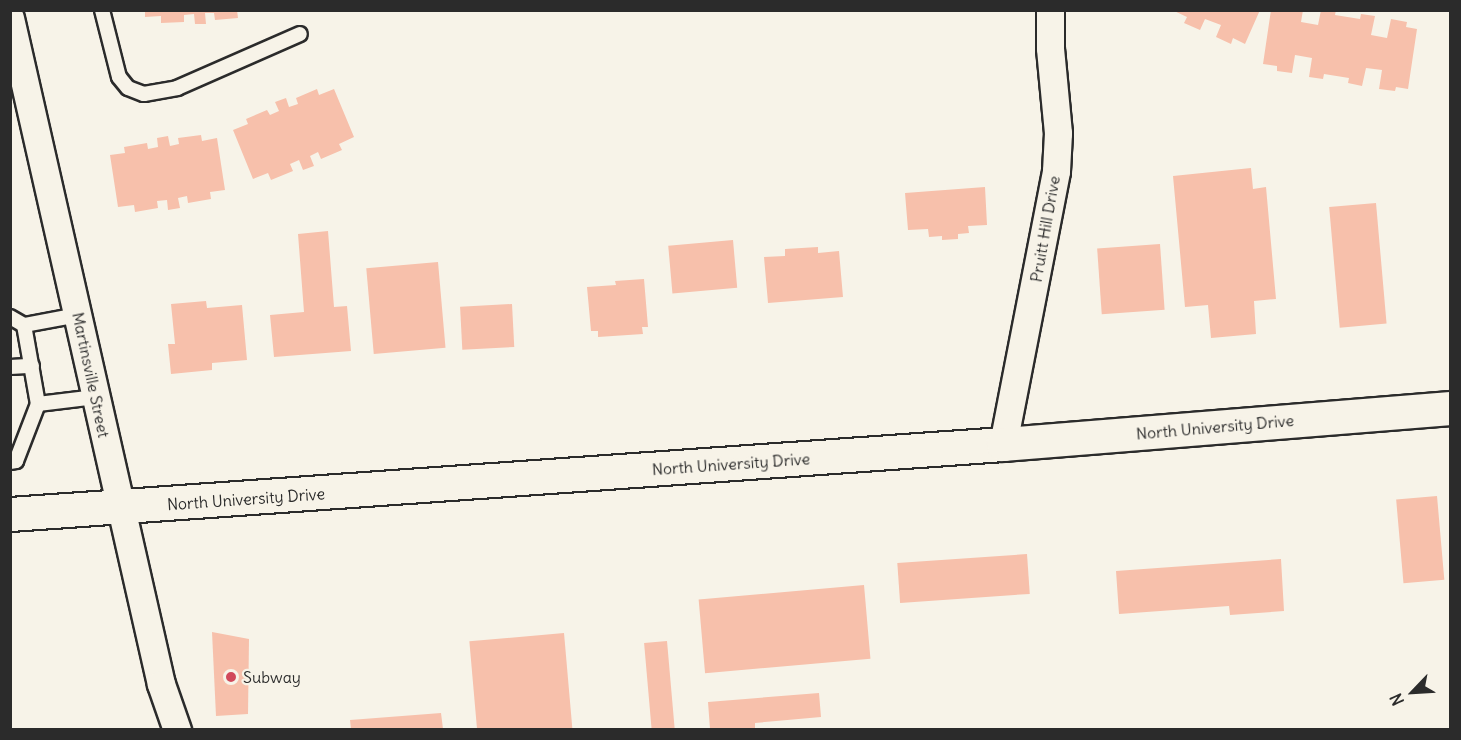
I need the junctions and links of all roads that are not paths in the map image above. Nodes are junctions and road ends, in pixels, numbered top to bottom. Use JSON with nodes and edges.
{"nodes":[{"id":1,"x":102,"y":10,"type":"edge"},
{"id":2,"x":1050,"y":10,"type":"edge"},
{"id":3,"x":10,"y":18,"type":"edge"},
{"id":4,"x":300,"y":34,"type":"dead end"},
{"id":5,"x":78,"y":315,"type":"junction"},
{"id":6,"x":10,"y":317,"type":"edge"},
{"id":7,"x":24,"y":325,"type":"junction"},
{"id":8,"x":32,"y":366,"type":"junction"},
{"id":9,"x":10,"y":367,"type":"edge"},
{"id":10,"x":96,"y":397,"type":"junction"},
{"id":11,"x":38,"y":404,"type":"junction"},
{"id":12,"x":1450,"y":408,"type":"edge"},
{"id":13,"x":1003,"y":444,"type":"junction"},
{"id":14,"x":10,"y":462,"type":"edge"},
{"id":15,"x":120,"y":508,"type":"junction"},
{"id":16,"x":10,"y":514,"type":"edge"},
{"id":17,"x":177,"y":729,"type":"edge"}],
"edges":[{"from":1,"to":4,"type":"lane"},
{"from":2,"to":13,"type":"street","name":"Pruitt Hill Drive"},
{"from":3,"to":5,"type":"street","name":"Martinsville Street"},
{"from":5,"to":7,"type":"lane"},
{"from":5,"to":10,"type":"street","name":"Martinsville Street"},
{"from":6,"to":7,"type":"lane"},
{"from":7,"to":8,"type":"lane"},
{"from":8,"to":9,"type":"lane"},
{"from":8,"to":11,"type":"lane"},
{"from":10,"to":11,"type":"lane"},
{"from":10,"to":15,"type":"street","name":"Martinsville Street"},
{"from":11,"to":14,"type":"lane"},
{"from":12,"to":13,"type":"main road","name":"North University Drive"},
{"from":13,"to":15,"type":"main road","name":"North University Drive"},
{"from":15,"to":16,"type":"main road","name":"North University Drive"},
{"from":15,"to":17,"type":"street","name":"Martinsville Street"}]}
